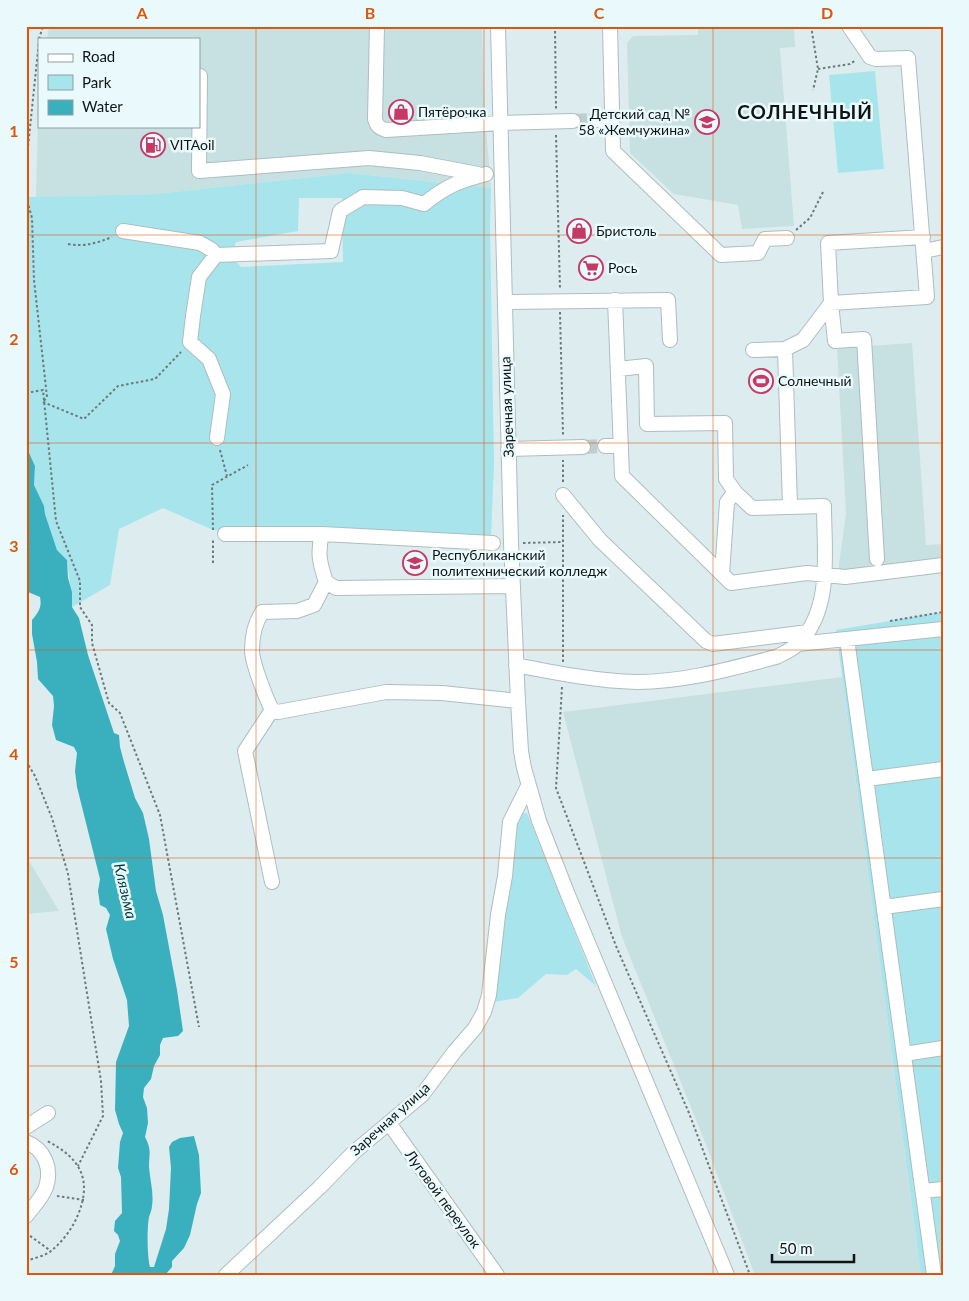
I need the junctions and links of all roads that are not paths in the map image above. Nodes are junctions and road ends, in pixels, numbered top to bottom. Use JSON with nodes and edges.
{"nodes":[{"id":1,"x":377,"y":26,"type":"edge"},
{"id":2,"x":498,"y":26,"type":"edge"},
{"id":3,"x":610,"y":26,"type":"edge"},
{"id":4,"x":850,"y":27,"type":"edge"},
{"id":5,"x":612,"y":119,"type":"junction"},
{"id":6,"x":595,"y":120,"type":"tunnel mouth"},
{"id":7,"x":573,"y":121,"type":"tunnel mouth"},
{"id":8,"x":501,"y":123,"type":"junction"},
{"id":9,"x":199,"y":128,"type":"edge"},
{"id":10,"x":502,"y":173,"type":"junction"},
{"id":11,"x":486,"y":174,"type":"junction"},
{"id":12,"x":123,"y":231,"type":"road end"},
{"id":13,"x":923,"y":236,"type":"junction"},
{"id":14,"x":788,"y":238,"type":"road end"},
{"id":15,"x":943,"y":247,"type":"edge"},
{"id":16,"x":924,"y":251,"type":"junction"},
{"id":17,"x":216,"y":255,"type":"junction"},
{"id":18,"x":615,"y":300,"type":"junction"},
{"id":19,"x":504,"y":302,"type":"junction"},
{"id":20,"x":832,"y":303,"type":"junction"},
{"id":21,"x":670,"y":340,"type":"dead end"},
{"id":22,"x":785,"y":349,"type":"junction"},
{"id":23,"x":753,"y":350,"type":"dead end"},
{"id":24,"x":618,"y":369,"type":"junction"},
{"id":25,"x":218,"y":438,"type":"road end"},
{"id":26,"x":605,"y":446,"type":"tunnel mouth"},
{"id":27,"x":620,"y":446,"type":"junction"},
{"id":28,"x":582,"y":447,"type":"tunnel mouth"},
{"id":29,"x":508,"y":449,"type":"junction"},
{"id":30,"x":735,"y":492,"type":"junction"},
{"id":31,"x":563,"y":495,"type":"dead end"},
{"id":32,"x":790,"y":506,"type":"junction"},
{"id":33,"x":225,"y":534,"type":"dead end"},
{"id":34,"x":322,"y":534,"type":"junction"},
{"id":35,"x":493,"y":543,"type":"dead end"},
{"id":36,"x":877,"y":558,"type":"dead end"},
{"id":37,"x":943,"y":566,"type":"edge"},
{"id":38,"x":722,"y":574,"type":"junction"},
{"id":39,"x":824,"y":574,"type":"junction"},
{"id":40,"x":326,"y":582,"type":"junction"},
{"id":41,"x":513,"y":586,"type":"junction"},
{"id":42,"x":943,"y":629,"type":"edge"},
{"id":43,"x":808,"y":632,"type":"junction"},
{"id":44,"x":848,"y":639,"type":"junction"},
{"id":45,"x":798,"y":644,"type":"junction"},
{"id":46,"x":516,"y":665,"type":"junction"},
{"id":47,"x":518,"y":701,"type":"junction"},
{"id":48,"x":272,"y":710,"type":"junction"},
{"id":49,"x":943,"y":769,"type":"edge"},
{"id":50,"x":867,"y":779,"type":"junction"},
{"id":51,"x":528,"y":786,"type":"junction"},
{"id":52,"x":272,"y":882,"type":"dead end"},
{"id":53,"x":943,"y":899,"type":"edge"},
{"id":54,"x":884,"y":908,"type":"junction"},
{"id":55,"x":943,"y":1048,"type":"edge"},
{"id":56,"x":904,"y":1054,"type":"junction"},
{"id":57,"x":48,"y":1113,"type":"dead end"},
{"id":58,"x":389,"y":1123,"type":"junction"},
{"id":59,"x":26,"y":1127,"type":"edge"},
{"id":60,"x":26,"y":1142,"type":"edge"},
{"id":61,"x":943,"y":1188,"type":"edge"},
{"id":62,"x":923,"y":1191,"type":"junction"},
{"id":63,"x":26,"y":1216,"type":"edge"},
{"id":64,"x":226,"y":1275,"type":"edge"},
{"id":65,"x":497,"y":1275,"type":"edge"},
{"id":66,"x":727,"y":1275,"type":"edge"},
{"id":67,"x":934,"y":1275,"type":"edge"}],
"edges":[{"from":1,"to":8,"type":"street"},
{"from":2,"to":8,"type":"street","name":"Заречная улица"},
{"from":3,"to":5,"type":"street"},
{"from":4,"to":13,"type":"street"},
{"from":5,"to":6,"type":"street"},
{"from":5,"to":14,"type":"street"},
{"from":7,"to":8,"type":"street"},
{"from":8,"to":10,"type":"street","name":"Заречная улица"},
{"from":9,"to":11,"type":"street"},
{"from":10,"to":11,"type":"street"},
{"from":10,"to":19,"type":"street","name":"Заречная улица"},
{"from":11,"to":17,"type":"street"},
{"from":12,"to":17,"type":"street"},
{"from":13,"to":16,"type":"street"},
{"from":13,"to":20,"type":"street"},
{"from":15,"to":16,"type":"street"},
{"from":16,"to":20,"type":"street"},
{"from":17,"to":25,"type":"street"},
{"from":18,"to":19,"type":"street"},
{"from":18,"to":21,"type":"street"},
{"from":18,"to":24,"type":"street"},
{"from":19,"to":29,"type":"street","name":"Заречная улица"},
{"from":20,"to":22,"type":"street"},
{"from":20,"to":36,"type":"street"},
{"from":22,"to":23,"type":"street"},
{"from":22,"to":32,"type":"street"},
{"from":24,"to":27,"type":"street"},
{"from":24,"to":30,"type":"street"},
{"from":26,"to":27,"type":"street"},
{"from":27,"to":38,"type":"street"},
{"from":28,"to":29,"type":"street"},
{"from":29,"to":41,"type":"street","name":"Заречная улица"},
{"from":30,"to":32,"type":"street"},
{"from":30,"to":38,"type":"street"},
{"from":31,"to":43,"type":"street"},
{"from":32,"to":39,"type":"street"},
{"from":33,"to":34,"type":"street"},
{"from":34,"to":35,"type":"street"},
{"from":34,"to":40,"type":"street"},
{"from":37,"to":39,"type":"street"},
{"from":38,"to":39,"type":"street"},
{"from":39,"to":43,"type":"street"},
{"from":40,"to":41,"type":"street"},
{"from":40,"to":48,"type":"street"},
{"from":41,"to":46,"type":"street","name":"Заречная улица"},
{"from":42,"to":44,"type":"street"},
{"from":43,"to":45,"type":"street"},
{"from":44,"to":45,"type":"street"},
{"from":44,"to":50,"type":"street"},
{"from":45,"to":46,"type":"street"},
{"from":46,"to":47,"type":"street","name":"Заречная улица"},
{"from":47,"to":48,"type":"street"},
{"from":47,"to":51,"type":"street","name":"Заречная улица"},
{"from":48,"to":52,"type":"street"},
{"from":49,"to":50,"type":"street"},
{"from":50,"to":54,"type":"street"},
{"from":51,"to":58,"type":"street","name":"Заречная улица"},
{"from":51,"to":66,"type":"street","name":"Заречная улица"},
{"from":53,"to":54,"type":"street"},
{"from":54,"to":56,"type":"street"},
{"from":55,"to":56,"type":"street"},
{"from":56,"to":62,"type":"street"},
{"from":57,"to":59,"type":"street"},
{"from":58,"to":64,"type":"street","name":"Заречная улица"},
{"from":58,"to":65,"type":"street","name":"Луговой переулок"},
{"from":60,"to":63,"type":"street"},
{"from":61,"to":62,"type":"street"},
{"from":62,"to":67,"type":"street"}]}
